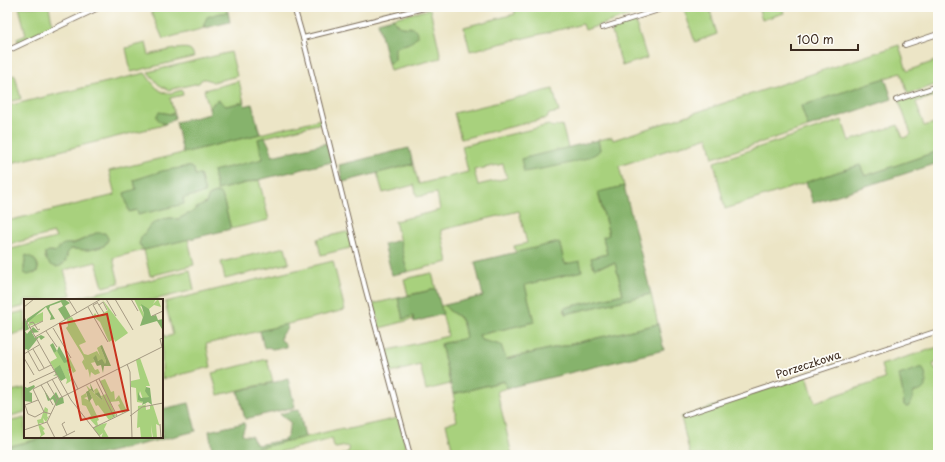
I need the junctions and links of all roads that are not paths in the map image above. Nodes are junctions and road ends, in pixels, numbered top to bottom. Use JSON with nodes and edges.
{"nodes":[{"id":1,"x":100,"y":7,"type":"edge"},
{"id":2,"x":294,"y":7,"type":"edge"},
{"id":3,"x":428,"y":7,"type":"edge"},
{"id":4,"x":668,"y":7,"type":"edge"},
{"id":5,"x":602,"y":28,"type":"dead end"},
{"id":6,"x":938,"y":34,"type":"edge"},
{"id":7,"x":303,"y":38,"type":"junction"},
{"id":8,"x":905,"y":45,"type":"dead end"},
{"id":9,"x":7,"y":51,"type":"edge"},
{"id":10,"x":938,"y":86,"type":"edge"},
{"id":11,"x":896,"y":100,"type":"dead end"},
{"id":12,"x":938,"y":331,"type":"edge"},
{"id":13,"x":684,"y":414,"type":"dead end"},
{"id":14,"x":410,"y":455,"type":"edge"}],
"edges":[{"from":1,"to":9,"type":"street"},
{"from":2,"to":7,"type":"street"},
{"from":3,"to":7,"type":"street"},
{"from":4,"to":5,"type":"street"},
{"from":6,"to":8,"type":"street"},
{"from":7,"to":14,"type":"street"},
{"from":10,"to":11,"type":"street"},
{"from":12,"to":13,"type":"street","name":"Porzeczkowa"}]}
